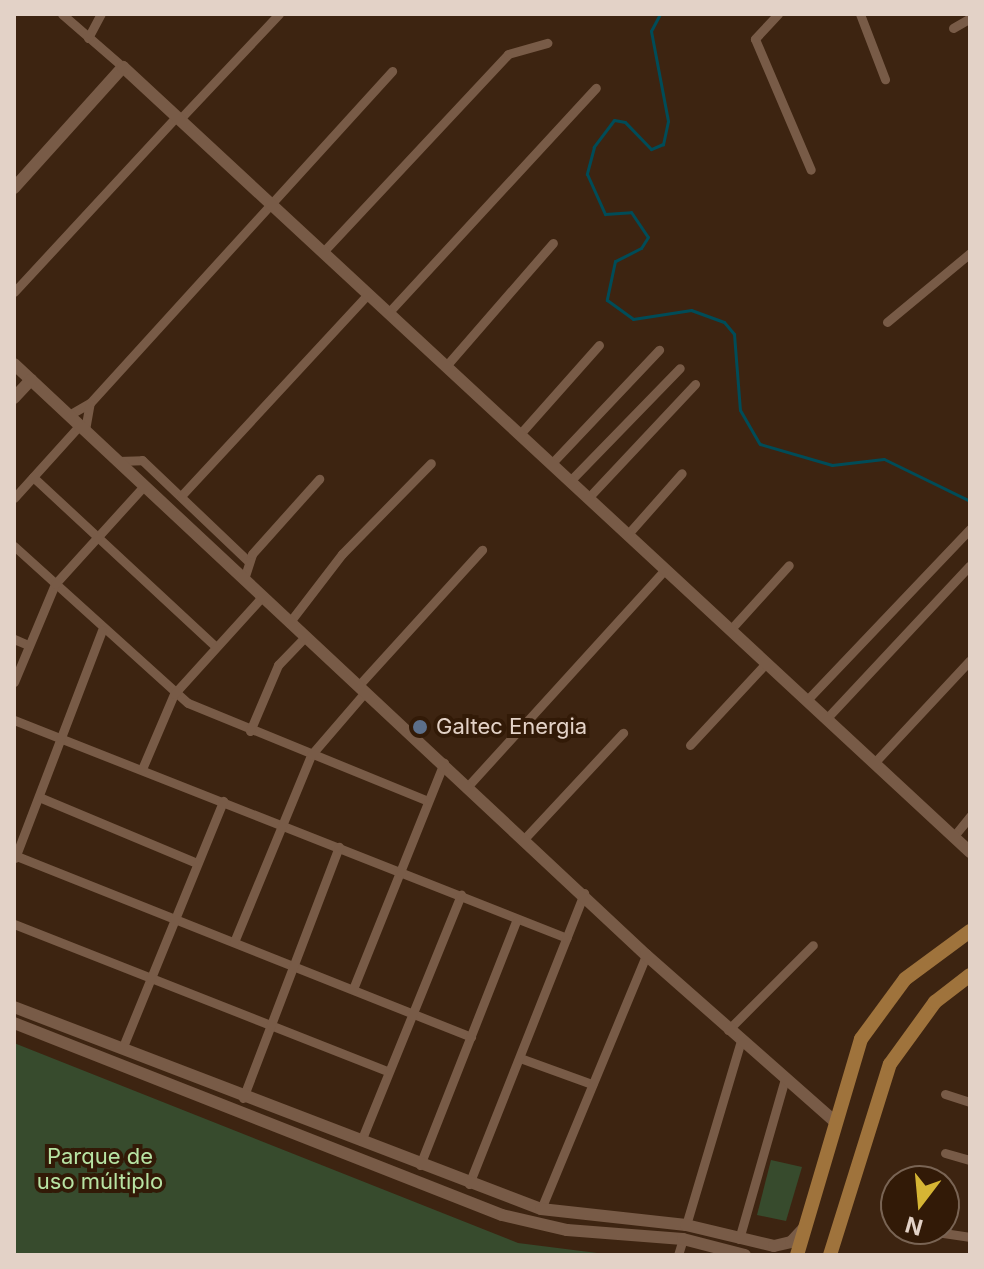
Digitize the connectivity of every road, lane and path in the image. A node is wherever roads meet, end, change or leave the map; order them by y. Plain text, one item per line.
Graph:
1 (62, 14) edge
2 (101, 14) edge
3 (279, 14) edge
4 (778, 14) edge
5 (860, 14) edge
6 (970, 18) edge
7 (953, 28) dead end
8 (88, 38) junction
9 (547, 43) dead end
10 (123, 67) junction
11 (392, 71) dead end
12 (885, 79) dead end
13 (596, 88) dead end
14 (178, 118) junction
15 (811, 170) dead end
16 (14, 188) edge
17 (271, 204) junction
18 (553, 243) dead end
19 (323, 252) junction
20 (970, 253) edge
21 (14, 292) edge
22 (368, 294) junction
23 (389, 312) junction
24 (887, 322) dead end
25 (599, 345) dead end
26 (659, 350) dead end
27 (14, 364) edge
28 (446, 366) junction
29 (680, 368) dead end
30 (31, 380) junction
31 (695, 384) dead end
32 (14, 398) edge
33 (90, 403) junction
34 (69, 415) junction
35 (83, 428) junction
36 (520, 434) junction
37 (118, 461) junction
38 (431, 463) dead end
39 (552, 463) junction
40 (682, 473) dead end
41 (33, 477) junction
42 (319, 479) dead end
43 (571, 480) junction
44 (144, 486) junction
45 (181, 496) junction
46 (589, 497) junction
47 (14, 498) edge
48 (970, 529) edge
49 (628, 534) junction
50 (97, 536) junction
51 (14, 546) edge
52 (482, 550) dead end
53 (248, 561) junction
54 (789, 565) dead end
55 (970, 565) edge
56 (661, 574) dead end
57 (244, 579) junction
58 (55, 584) junction
59 (262, 597) junction
60 (289, 623) junction
61 (731, 629) junction
62 (102, 630) junction
63 (305, 637) junction
64 (14, 639) edge
65 (28, 645) junction
66 (215, 646) junction
67 (970, 660) edge
68 (767, 662) junction
69 (14, 682) edge
70 (362, 688) junction
71 (174, 694) junction
72 (807, 700) junction
73 (827, 718) junction
74 (14, 720) edge
75 (250, 731) junction
76 (623, 733) dead end
77 (61, 738) junction
78 (690, 745) dead end
79 (311, 755) junction
80 (875, 762) junction
81 (444, 763) junction
82 (142, 769) junction
83 (468, 786) junction
84 (39, 797) junction
85 (223, 801) junction
86 (428, 801) junction
87 (970, 816) edge
88 (281, 825) junction
89 (954, 836) junction
90 (525, 838) junction
91 (339, 847) junction
92 (970, 852) edge
93 (15, 857) edge
94 (197, 863) junction
95 (400, 871) junction
96 (584, 893) junction
97 (461, 895) junction
98 (173, 919) junction
99 (517, 919) junction
100 (14, 924) edge
101 (970, 931) edge
102 (567, 938) junction
103 (234, 942) junction
104 (813, 945) dead end
105 (646, 955) junction
106 (294, 966) junction
107 (970, 975) edge
108 (152, 978) junction
109 (353, 989) junction
110 (14, 1007) edge
111 (411, 1013) junction
112 (37, 1017) junction
113 (270, 1023) junction
114 (26, 1028) edge
115 (728, 1030) junction
116 (471, 1037) junction
117 (741, 1041) junction
118 (122, 1049) junction
119 (520, 1058) junction
120 (388, 1071) junction
121 (785, 1079) junction
122 (592, 1084) junction
123 (945, 1094) dead end
124 (243, 1098) junction
125 (970, 1102) edge
126 (817, 1103) junction
127 (838, 1104) junction
128 (833, 1120) junction
129 (361, 1141) junction
130 (945, 1153) dead end
131 (970, 1160) edge
132 (420, 1165) junction
133 (469, 1184) junction
134 (541, 1209) junction
135 (605, 1217) junction
136 (619, 1218) junction
137 (686, 1225) junction
138 (803, 1229) junction
139 (604, 1233) junction
140 (618, 1234) junction
141 (683, 1239) junction
142 (739, 1239) junction
143 (739, 1254) edge
144 (678, 1255) edge
145 (797, 1255) edge
146 (830, 1255) edge

1 - 8 street
2 - 8 street
3 - 14 street
4 - 15 street
5 - 12 street
6 - 7 street
8 - 10 street
9 - 19 street
10 - 14 street
10 - 16 street
11 - 17 street
13 - 23 street
14 - 17 street
14 - 21 street
17 - 19 street
17 - 33 street
18 - 28 street
19 - 22 street
20 - 24 street
22 - 23 street
22 - 45 street
23 - 28 street
25 - 36 street
26 - 39 street
27 - 30 street
28 - 36 street
29 - 43 street
30 - 32 street
30 - 34 street
31 - 46 street
33 - 34 street
33 - 35 street
34 - 35 street
35 - 37 street
35 - 41 street
36 - 39 street
37 - 44 street
37 - 45 street
38 - 60 street
39 - 43 street
40 - 49 street
41 - 47 street
41 - 50 street
42 - 53 street
43 - 46 street
44 - 50 street
44 - 57 street
45 - 53 street
46 - 49 street
48 - 72 street
49 - 61 street
50 - 58 street
50 - 66 street
51 - 58 street
52 - 70 street
53 - 57 street
54 - 61 street
55 - 73 street
56 - 83 street
57 - 59 street
58 - 62 street
58 - 65 street
59 - 60 street
59 - 66 street
60 - 63 street
61 - 68 street
62 - 71 street
62 - 77 street
63 - 70 street
63 - 75 street
64 - 65 street
65 - 69 street
66 - 71 street
67 - 80 street
68 - 72 street
68 - 78 street
70 - 79 street
70 - 81 street
71 - 75 street
71 - 82 street
72 - 73 street
73 - 80 street
74 - 77 street
75 - 79 street
76 - 90 street
77 - 82 street
77 - 84 street
79 - 86 street
79 - 88 street
80 - 89 street
81 - 83 street
81 - 86 street
82 - 85 street
83 - 90 street
84 - 93 street
84 - 94 street
85 - 88 street
85 - 94 street
86 - 95 street
87 - 89 street
88 - 91 street
88 - 103 street
89 - 92 street
90 - 96 street
91 - 95 street
91 - 106 street
93 - 98 street
94 - 98 street
95 - 97 street
95 - 109 street
96 - 102 street
96 - 105 street
97 - 99 street
97 - 111 street
98 - 103 street
98 - 108 street
99 - 102 street
99 - 116 street
100 - 108 street
101 - 127 main road
102 - 119 street
103 - 106 street
104 - 115 street
105 - 115 street
105 - 122 street
106 - 109 street
106 - 113 street
107 - 146 main road
108 - 113 street
108 - 118 street
109 - 111 street
110 - 112 street
111 - 116 street
111 - 120 street
112 - 114 street
112 - 118 street
113 - 120 street
113 - 124 street
114 - 139 street
115 - 117 street
116 - 132 street
117 - 121 street
117 - 137 street
118 - 124 street
119 - 122 street
119 - 133 street
120 - 129 street
121 - 126 street
121 - 142 street
122 - 134 street
123 - 125 street
124 - 129 street
126 - 127 street
126 - 128 street
127 - 128 main road
128 - 138 main road
129 - 132 street
130 - 131 street
132 - 133 street
133 - 134 street
134 - 135 street
135 - 136 street
135 - 139 street
136 - 137 street
136 - 140 street
137 - 142 street
138 - 142 street
138 - 145 main road
139 - 140 street
140 - 141 street
141 - 143 street
141 - 144 street

